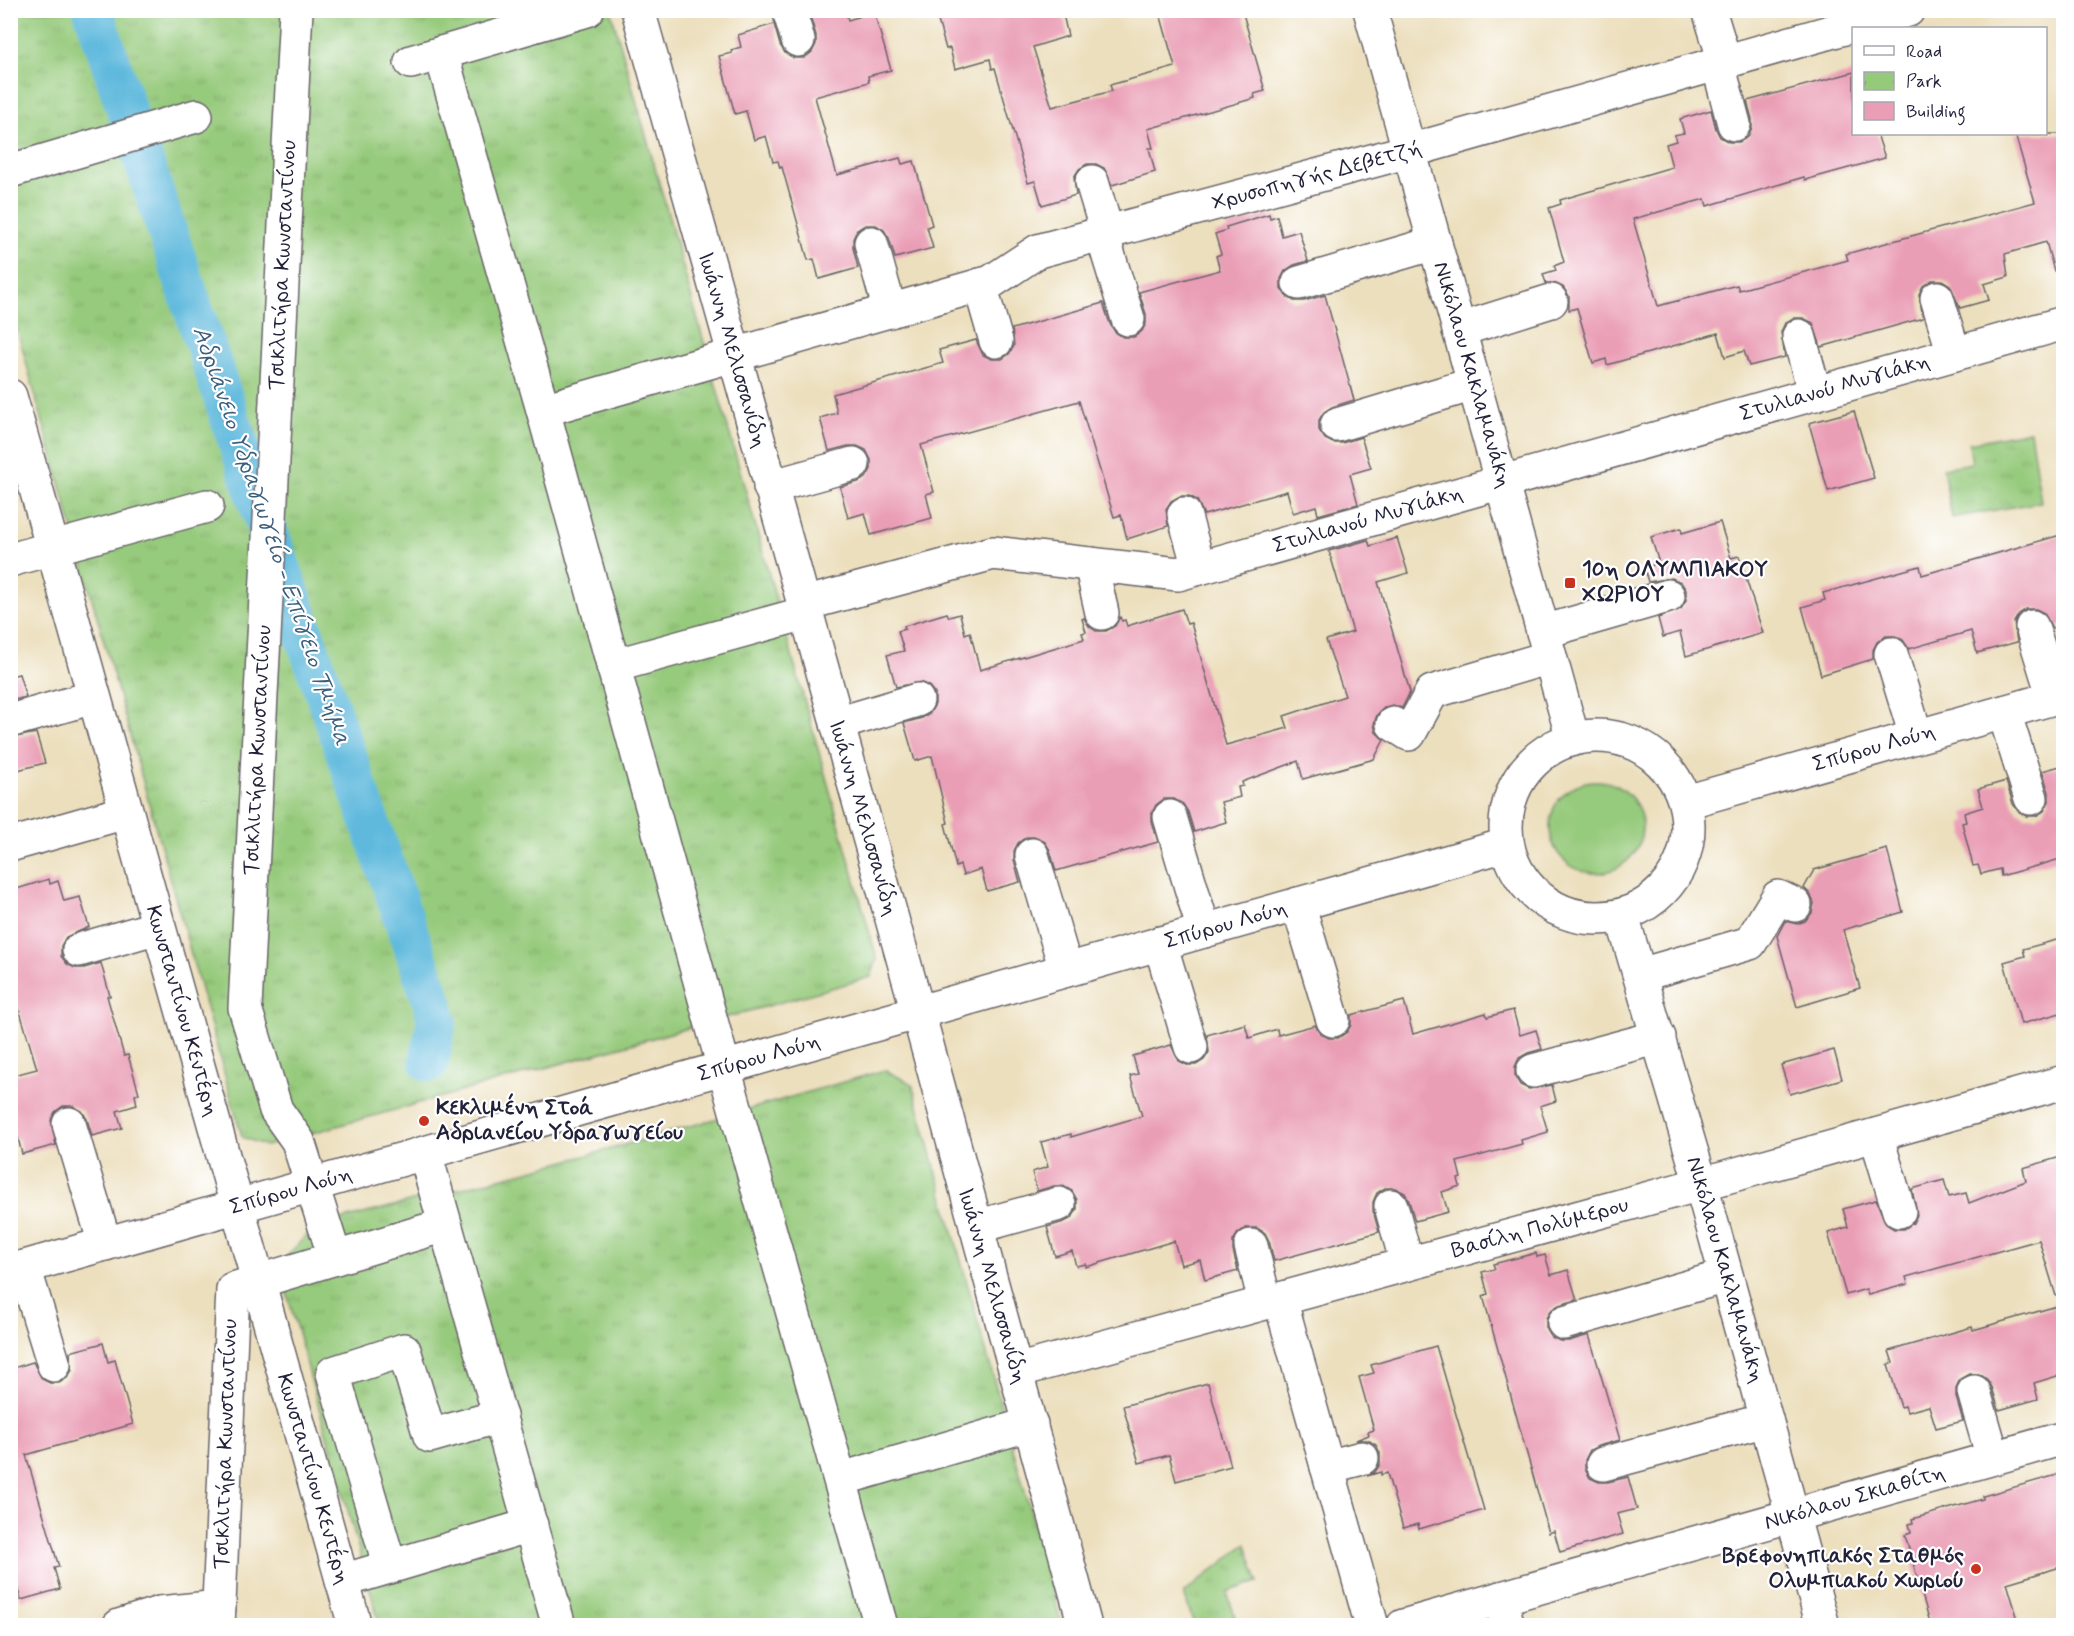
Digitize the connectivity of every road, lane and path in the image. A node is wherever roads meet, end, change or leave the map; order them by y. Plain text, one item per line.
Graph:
1 (296, 10) edge
2 (587, 10) edge
3 (638, 10) edge
4 (1370, 10) edge
5 (1709, 10) edge
6 (1908, 10) edge
7 (1862, 21) edge
8 (1721, 63) junction
9 (196, 116) dead end
10 (1734, 124) dead end
11 (1409, 151) junction
12 (10, 171) edge
13 (1092, 182) dead end
14 (1105, 233) junction
15 (871, 243) dead end
16 (1435, 243) junction
17 (1299, 283) dead end
18 (980, 285) junction
19 (1937, 298) dead end
20 (1551, 301) dead end
21 (890, 311) junction
22 (1128, 319) dead end
23 (2064, 323) edge
24 (1459, 330) junction
25 (1799, 336) dead end
26 (996, 341) dead end
27 (1954, 354) junction
28 (734, 355) junction
29 (1474, 384) junction
30 (1815, 394) junction
31 (10, 396) edge
32 (543, 410) junction
33 (1337, 425) dead end
34 (853, 464) dead end
35 (1502, 482) junction
36 (770, 487) junction
37 (207, 506) dead end
38 (1184, 514) dead end
39 (53, 548) junction
40 (10, 560) edge
41 (1091, 564) junction
42 (1199, 568) junction
43 (1668, 596) dead end
44 (805, 609) junction
45 (1102, 613) dead end
46 (2032, 627) dead end
47 (1546, 644) junction
48 (1891, 654) dead end
49 (612, 666) junction
50 (94, 697) junction
51 (2059, 697) edge
52 (918, 700) dead end
53 (2004, 712) junction
54 (13, 720) dead end
55 (837, 724) junction
56 (1393, 724) dead end
57 (1916, 736) junction
58 (1573, 739) junction
59 (2031, 798) dead end
60 (1686, 802) junction
61 (126, 812) junction
62 (1170, 817) dead end
63 (1506, 844) junction
64 (10, 845) edge
65 (1032, 855) dead end
66 (1298, 904) junction
67 (1795, 904) dead end
68 (1622, 916) junction
69 (158, 927) junction
70 (1204, 931) junction
71 (1160, 943) junction
72 (79, 950) dead end
73 (1066, 970) junction
74 (1640, 975) junction
75 (918, 1012) junction
76 (1333, 1020) dead end
77 (1659, 1037) junction
78 (1191, 1047) dead end
79 (724, 1068) junction
80 (1533, 1071) dead end
81 (2064, 1083) edge
82 (69, 1124) dead end
83 (1876, 1135) junction
84 (425, 1153) junction
85 (1701, 1184) junction
86 (311, 1186) junction
87 (1059, 1204) dead end
88 (1391, 1206) dead end
89 (236, 1207) junction
90 (1899, 1211) dead end
91 (445, 1224) junction
92 (976, 1227) junction
93 (105, 1244) junction
94 (1251, 1246) dead end
95 (335, 1258) junction
96 (1407, 1264) junction
97 (17, 1269) edge
98 (1726, 1276) junction
99 (258, 1280) junction
100 (1273, 1300) junction
101 (1564, 1323) dead end
102 (54, 1365) dead end
103 (1016, 1371) junction
104 (1974, 1392) dead end
105 (500, 1416) junction
106 (1766, 1420) junction
107 (1031, 1424) junction
108 (2064, 1438) edge
109 (1362, 1458) dead end
110 (1993, 1458) junction
111 (1603, 1464) dead end
112 (1328, 1467) junction
113 (841, 1479) junction
114 (1793, 1516) junction
115 (531, 1525) junction
116 (390, 1567) junction
117 (342, 1581) junction
118 (1504, 1612) edge
119 (218, 1616) edge
120 (118, 1626) edge
121 (355, 1626) edge
122 (559, 1626) edge
123 (881, 1626) edge
124 (1085, 1626) edge
125 (1372, 1626) edge
126 (1403, 1626) edge
127 (1823, 1626) edge

1 - 86 street, Τσικλιτήρα Κωνσταντίνου
2 - 32 street
3 - 28 street, Ιωάννη Μελισσανίδη
4 - 11 street, Νικόλαου Κακλαμανάκη
5 - 8 street
6 - 7 street, Χρυσοπηγής Δεβετζή
7 - 8 street, Χρυσοπηγής Δεβετζή
8 - 10 street
8 - 11 street, Χρυσοπηγής Δεβετζή
9 - 12 street
11 - 14 street, Χρυσοπηγής Δεβετζή
11 - 16 street, Νικόλαου Κακλαμανάκη
13 - 14 street
14 - 18 street, Χρυσοπηγής Δεβετζή
14 - 22 street
15 - 21 street
16 - 17 street
16 - 24 street, Νικόλαου Κακλαμανάκη
18 - 21 street, Χρυσοπηγής Δεβετζή
18 - 26 street
19 - 27 street
20 - 24 street
21 - 28 street, Χρυσοπηγής Δεβετζή
23 - 27 street, Στυλιανού Μυγιάκη
24 - 29 street, Νικόλαου Κακλαμανάκη
25 - 30 street
27 - 30 street, Στυλιανού Μυγιάκη
28 - 32 street, Χρυσοπηγής Δεβετζή
28 - 36 street, Ιωάννη Μελισσανίδη
29 - 33 street
29 - 35 street, Νικόλαου Κακλαμανάκη
30 - 35 street, Στυλιανού Μυγιάκη
31 - 39 street, Κωνσταντίνου Κεντέρη
32 - 49 street
34 - 36 street
35 - 42 street, Στυλιανού Μυγιάκη
35 - 47 street, Νικόλαου Κακλαμανάκη
36 - 44 street, Ιωάννη Μελισσανίδη
37 - 39 street
38 - 42 street
39 - 40 street
39 - 50 street, Κωνσταντίνου Κεντέρη
41 - 42 street, Στυλιανού Μυγιάκη
41 - 44 street, Στυλιανού Μυγιάκη
41 - 45 street
43 - 47 street
44 - 49 street, Στυλιανού Μυγιάκη
44 - 55 street, Ιωάννη Μελισσανίδη
46 - 51 street
47 - 56 street
47 - 58 street, Νικόλαου Κακλαμανάκη
48 - 57 street
49 - 79 street
50 - 54 street
50 - 61 street, Κωνσταντίνου Κεντέρη
51 - 53 street, Σπύρου Λούη
52 - 55 street
53 - 57 street, Σπύρου Λούη
53 - 59 street
55 - 75 street, Ιωάννη Μελισσανίδη
57 - 60 street, Σπύρου Λούη
58 - 60 street
58 - 63 street
60 - 68 street
61 - 64 street
61 - 69 street, Κωνσταντίνου Κεντέρη
62 - 70 street
63 - 66 street, Σπύρου Λούη
63 - 68 street
65 - 73 street
66 - 70 street, Σπύρου Λούη
66 - 76 street
67 - 74 street
68 - 74 street, Νικόλαου Κακλαμανάκη
69 - 72 street
69 - 89 street, Κωνσταντίνου Κεντέρη
70 - 71 street, Σπύρου Λούη
71 - 73 street, Σπύρου Λούη
71 - 78 street
73 - 75 street, Σπύρου Λούη
74 - 77 street, Νικόλαου Κακλαμανάκη
75 - 79 street, Σπύρου Λούη
75 - 92 street, Ιωάννη Μελισσανίδη
77 - 80 street
77 - 85 street, Νικόλαου Κακλαμανάκη
79 - 84 street, Σπύρου Λούη
79 - 113 street
81 - 83 street, Βασίλη Πολύμερου
82 - 93 street
83 - 85 street, Βασίλη Πολύμερου
83 - 90 street
84 - 86 street, Σπύρου Λούη
84 - 91 street
85 - 96 street, Βασίλη Πολύμερου
85 - 98 street, Νικόλαου Κακλαμανάκη
86 - 89 street, Σπύρου Λούη
86 - 95 street, Τσικλιτήρα Κωνσταντίνου
87 - 92 street
88 - 96 street
89 - 93 street, Σπύρου Λούη
89 - 99 street, Κωνσταντίνου Κεντέρη
91 - 95 street
91 - 105 street
92 - 103 street, Ιωάννη Μελισσανίδη
93 - 97 street, Σπύρου Λούη
94 - 100 street
95 - 99 street
96 - 100 street, Βασίλη Πολύμερου
97 - 102 street
98 - 101 street
98 - 106 street, Νικόλαου Κακλαμανάκη
99 - 117 street, Κωνσταντίνου Κεντέρη
99 - 119 street, Τσικλιτήρα Κωνσταντίνου
100 - 103 street, Βασίλη Πολύμερου
100 - 112 street
103 - 107 street, Ιωάννη Μελισσανίδη
104 - 110 street
105 - 115 street
105 - 116 street
106 - 111 street
106 - 114 street, Νικόλαου Κακλαμανάκη
107 - 113 street
107 - 124 street, Ιωάννη Μελισσανίδη
108 - 110 street, Νικόλαου Σκιαθίτη
109 - 112 street
110 - 114 street, Νικόλαου Σκιαθίτη
112 - 125 street
113 - 123 street
114 - 118 street, Νικόλαου Σκιαθίτη
114 - 127 street, Νικόλαου Κακλαμανάκη
115 - 116 street
115 - 122 street
116 - 117 street
117 - 121 street, Κωνσταντίνου Κεντέρη
118 - 126 street, Νικόλαου Σκιαθίτη
119 - 120 street

